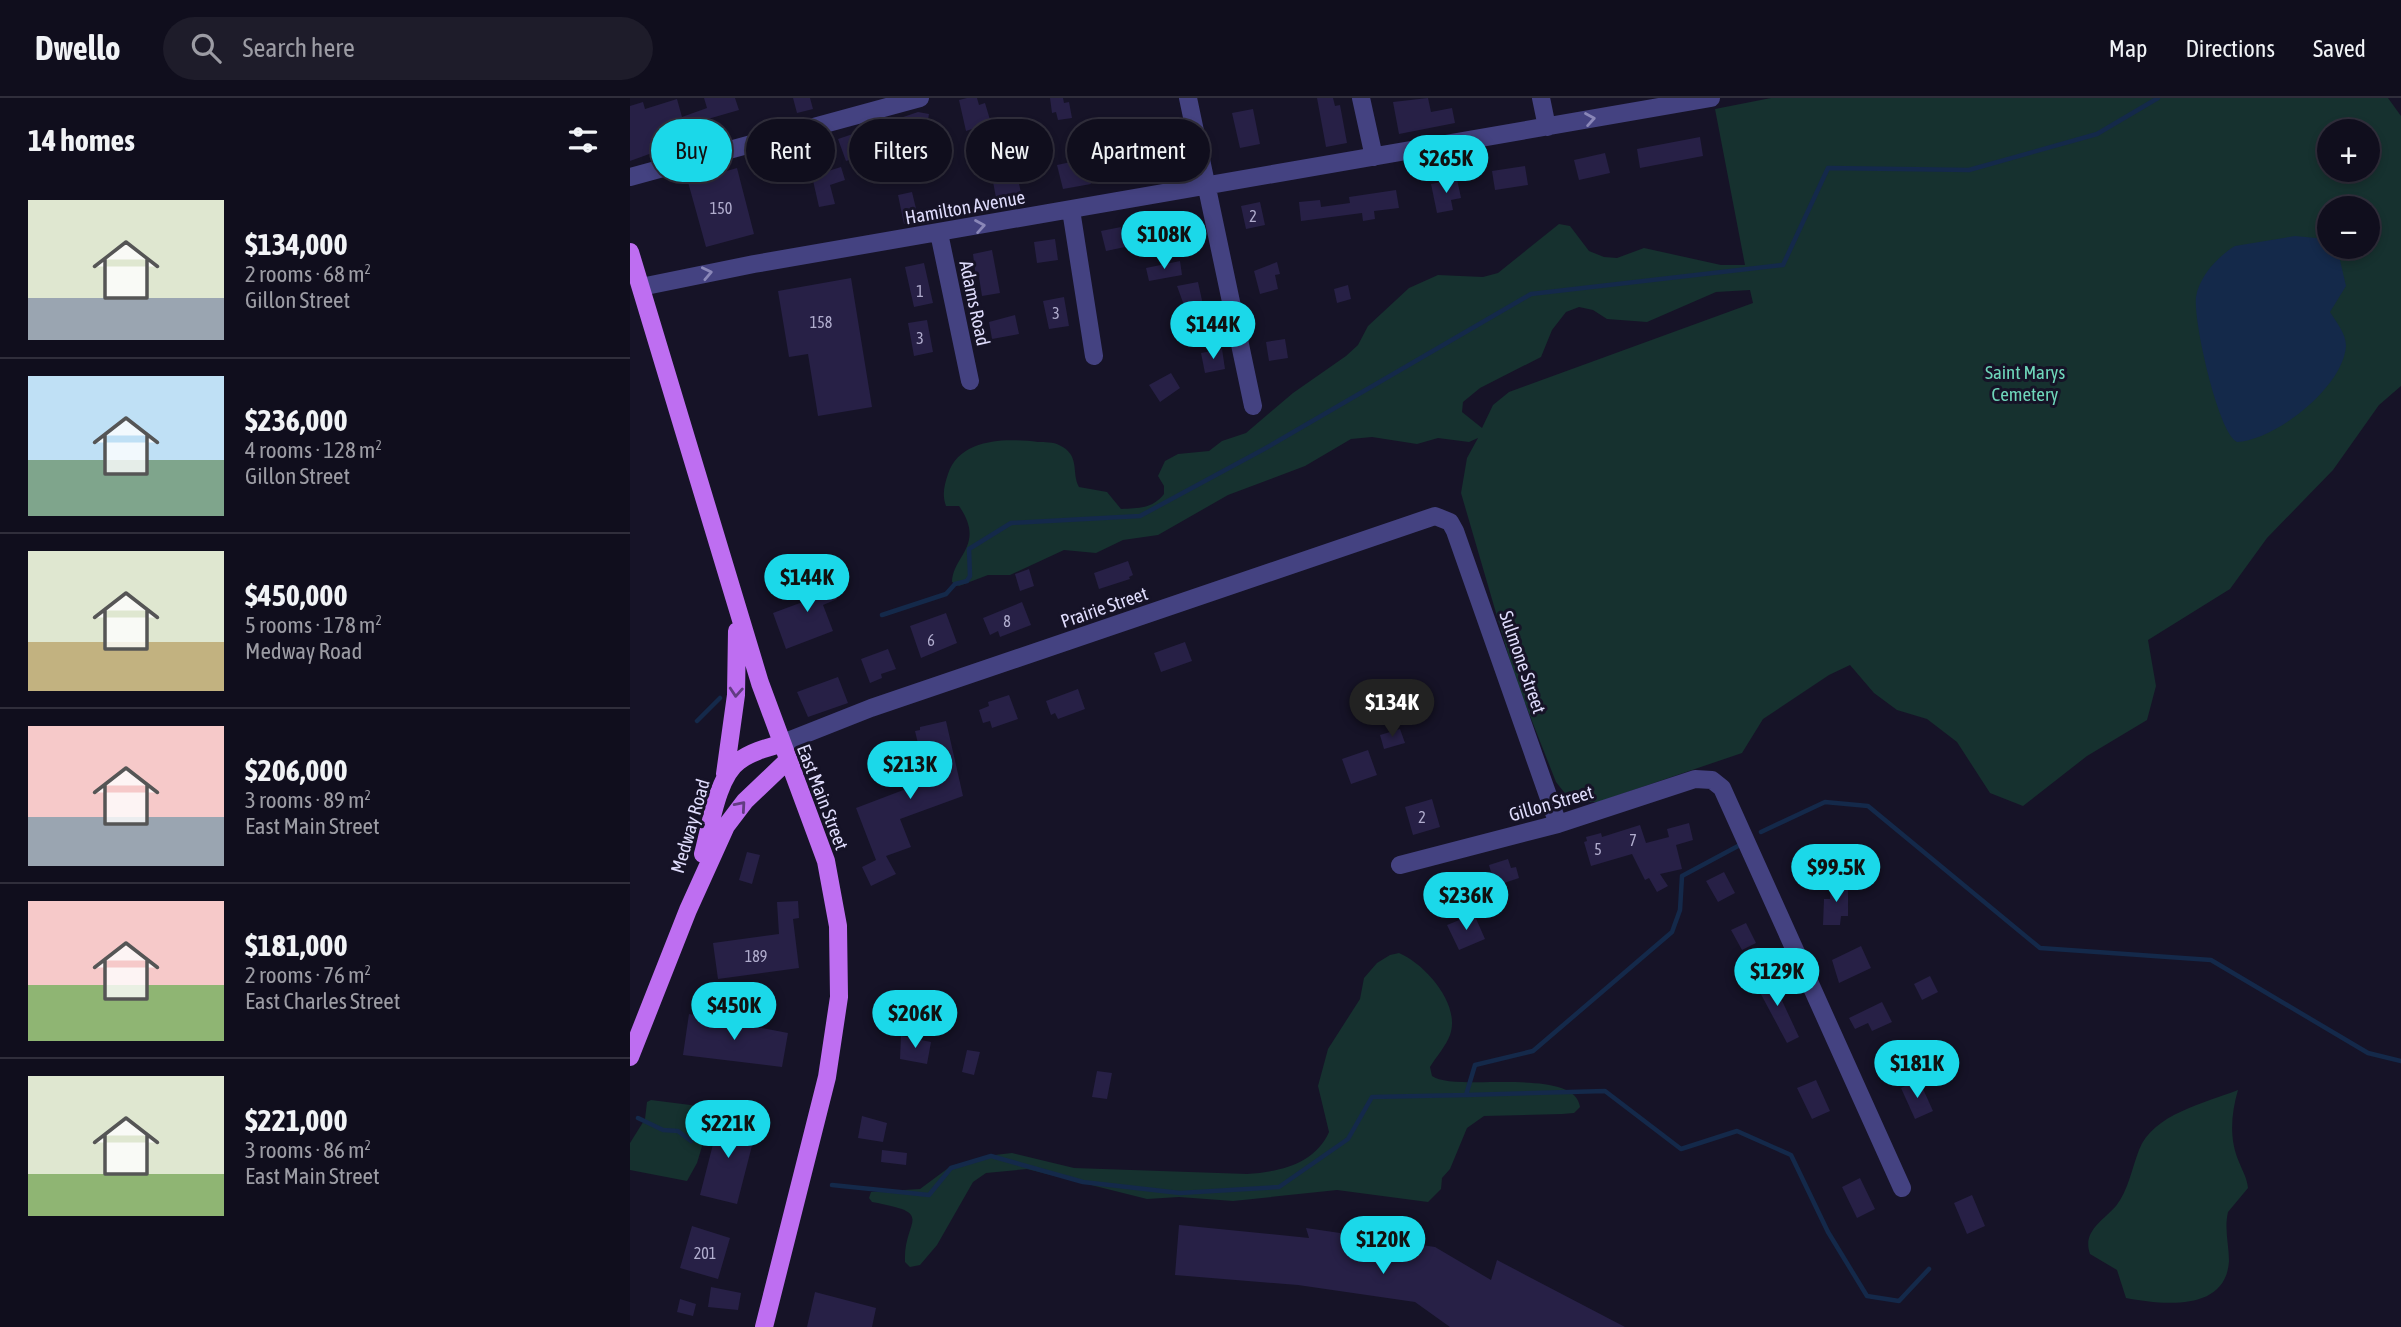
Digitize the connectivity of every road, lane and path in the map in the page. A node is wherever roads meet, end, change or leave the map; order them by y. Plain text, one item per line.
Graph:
1 (920, 98) edge
2 (1188, 98) edge
3 (1362, 98) edge
4 (1541, 98) edge
5 (1711, 98) edge
6 (1547, 127) junction
7 (1374, 156) junction
8 (630, 177) edge
9 (1207, 186) junction
10 (1071, 210) junction
11 (939, 233) junction
12 (630, 253) edge
13 (640, 287) junction
14 (1094, 356) dead end
15 (970, 381) dead end
16 (1253, 406) dead end
17 (1443, 517) joint
18 (734, 600) junction
19 (783, 752) junction
20 (720, 793) junction
21 (1558, 824) junction
22 (1400, 865) dead end
23 (688, 909) junction
24 (630, 1058) edge
25 (1902, 1188) dead end
26 (764, 1327) edge

1 - 8 street
2 - 9 street
3 - 7 street
4 - 6 street
6 -> 5 street, Hamilton Avenue
6 - 7 street, Hamilton Avenue
7 - 9 street, Hamilton Avenue
9 - 10 street, Hamilton Avenue
9 - 16 street
11 -> 10 street, Hamilton Avenue
10 - 14 street
13 -> 11 street, Hamilton Avenue
11 - 15 street, Adams Road
12 - 13 main road, East Main Street
13 - 18 main road, East Main Street
17 - 19 street, Prairie Street
17 - 21 street, Sulmone Street
18 - 19 main road, East Main Street
18 -> 20 main road
19 - 20 main road, Medway Road
23 -> 19 main road, Medway Road
19 - 26 main road, East Main Street
20 - 23 main road, Medway Road
21 - 22 street, Gillon Street
21 - 25 street, Gillon Street
23 - 24 main road, Medway Road

